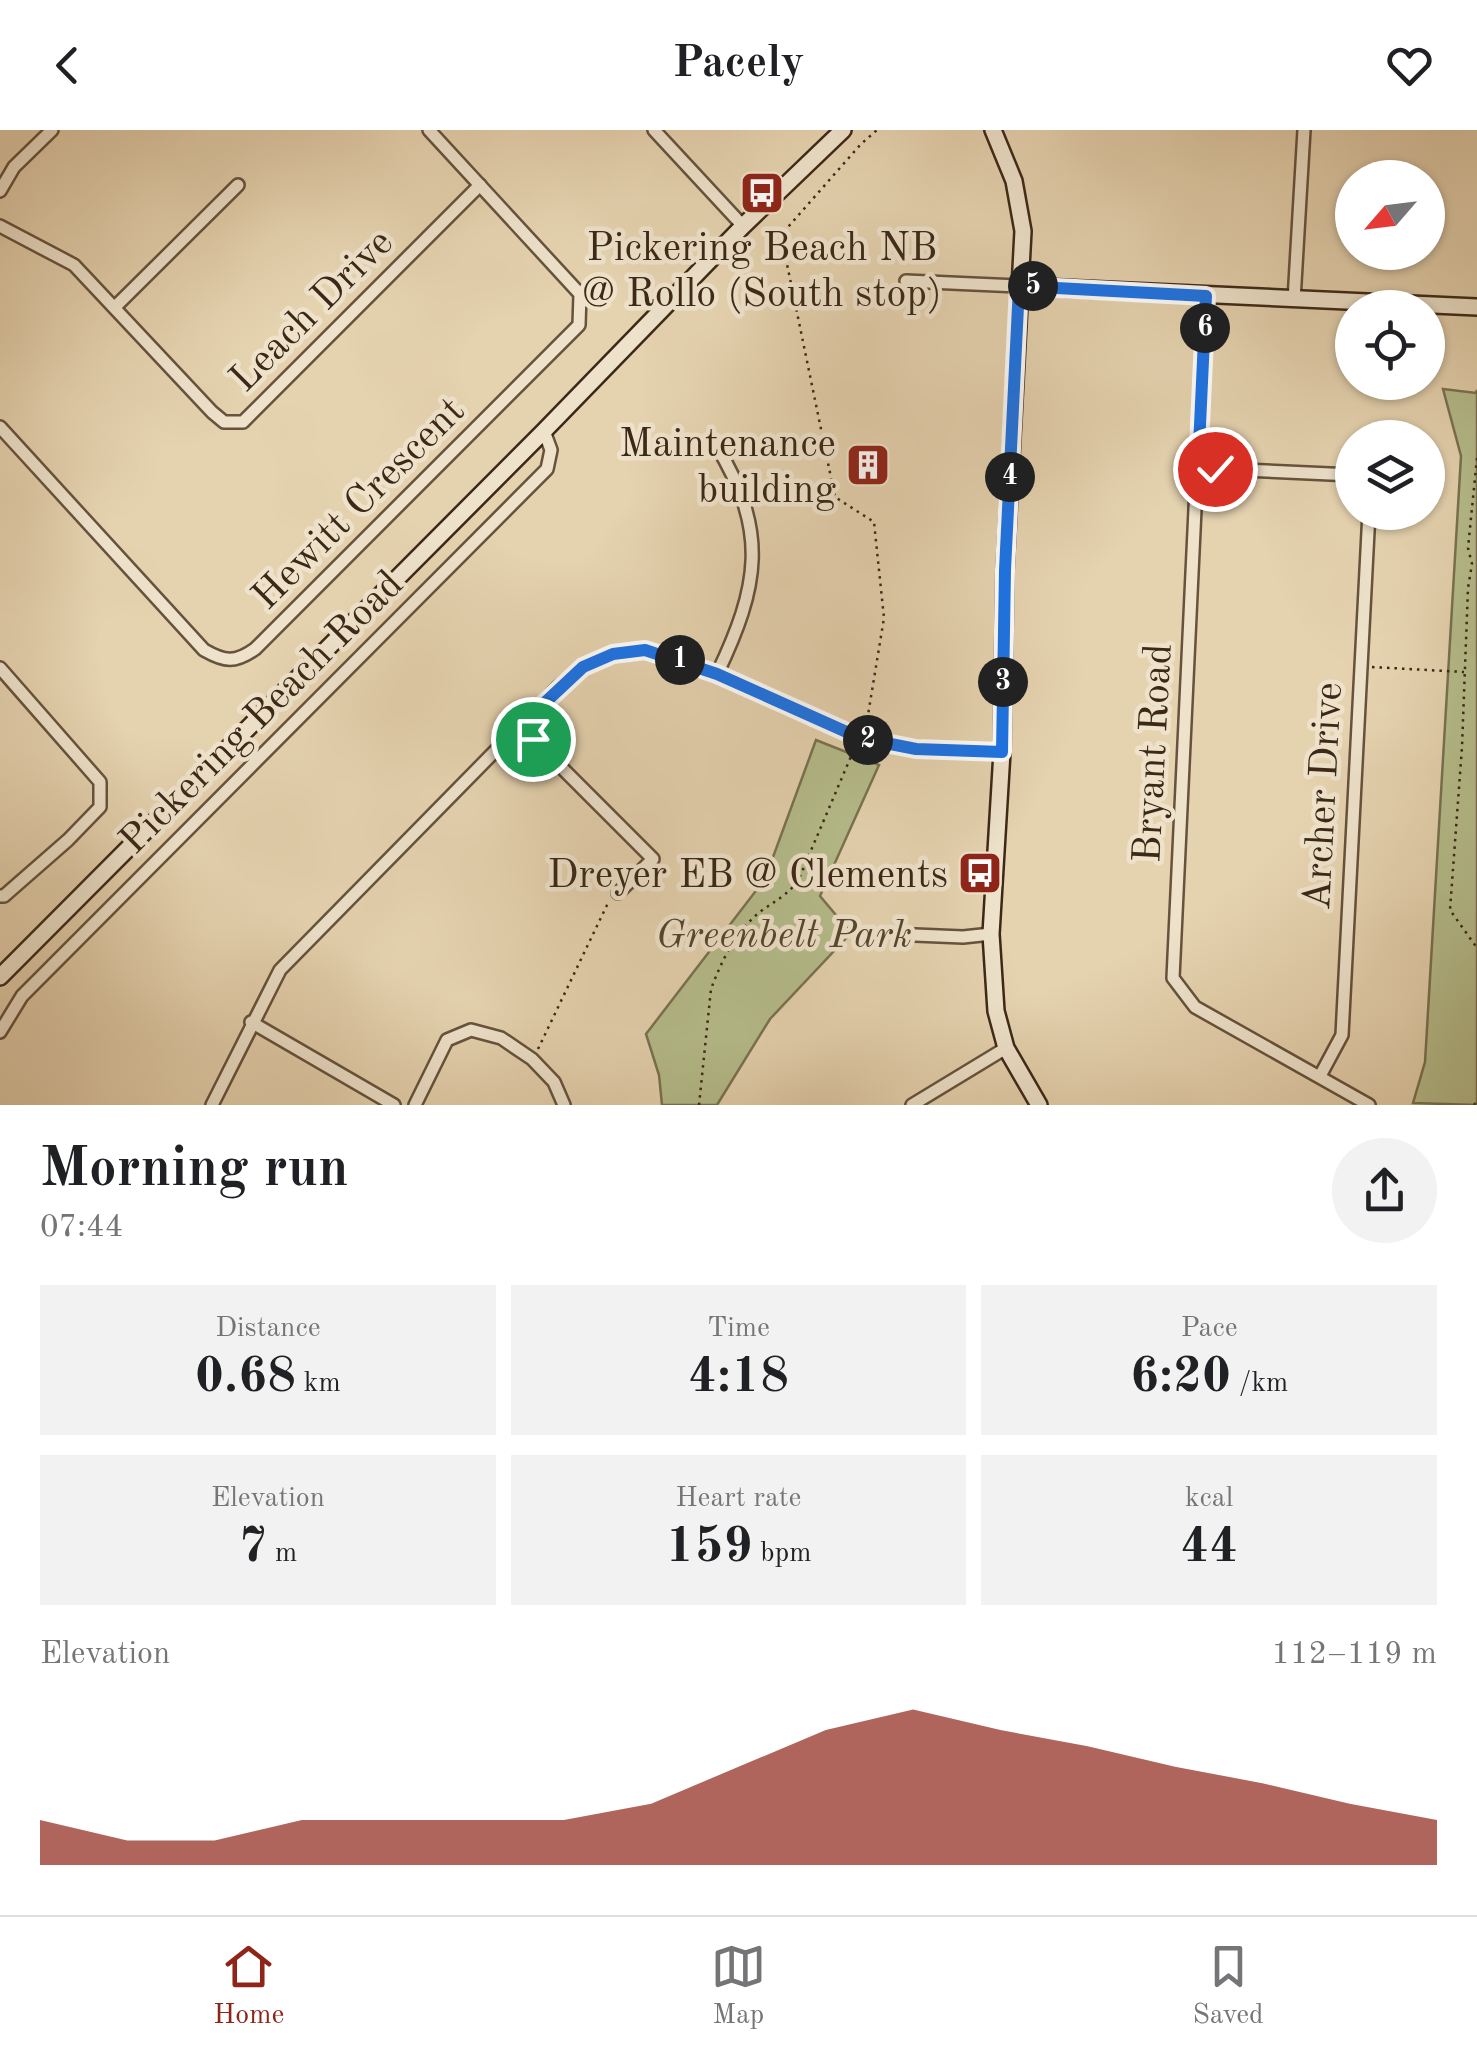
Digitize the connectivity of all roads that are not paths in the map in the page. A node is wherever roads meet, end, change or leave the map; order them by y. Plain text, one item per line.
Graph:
1 (52, 130) edge
2 (430, 130) edge
3 (654, 130) edge
4 (843, 130) edge
5 (992, 130) edge
6 (1300, 131) edge
7 (238, 185) dead end
8 (480, 185) junction
9 (0, 192) edge
10 (0, 226) edge
11 (744, 226) junction
12 (906, 281) dead end
13 (1019, 286) junction
14 (1206, 296) junction
15 (1294, 300) junction
16 (116, 306) junction
17 (1477, 307) edge
18 (0, 427) edge
19 (544, 431) junction
20 (716, 445) dead end
21 (1198, 468) junction
22 (1335, 474) edge
23 (1368, 530) edge
24 (0, 668) edge
25 (717, 674) junction
26 (520, 726) junction
27 (1002, 752) junction
28 (618, 892) road end
29 (0, 896) edge
30 (990, 934) junction
31 (915, 935) dead end
32 (0, 977) edge
33 (252, 1022) junction
34 (0, 1032) edge
35 (1006, 1048) junction
36 (1320, 1076) junction
37 (212, 1105) edge
38 (394, 1105) edge
39 (415, 1105) edge
40 (564, 1105) edge
41 (912, 1105) edge
42 (1039, 1105) edge
43 (1368, 1105) edge

1 - 9 street
2 - 8 street, Hewitt Crescent
3 - 11 street
4 - 11 street, Pickering Beach Road
5 - 13 street
6 - 15 street
7 - 16 street
8 - 16 street, Leach Drive
8 - 18 street, Hewitt Crescent
10 - 16 street, Leach Drive
11 - 19 street, Pickering Beach Road
12 - 13 street
13 - 14 street
13 - 27 street
14 - 15 street
14 - 21 street, Bryant Road
15 - 17 street
19 - 32 street, Pickering Beach Road
19 - 34 street, Pickering Beach Road
20 - 25 street
21 - 22 street
21 - 36 street, Bryant Road
23 - 36 street, Archer Drive
24 - 29 street
25 - 26 street
25 - 27 street
26 - 28 street
26 - 33 street
27 - 30 street
30 - 31 street
30 - 35 street
33 - 37 street
33 - 38 street
35 - 41 street
35 - 42 street
36 - 43 street, Bryant Road
39 - 40 street

